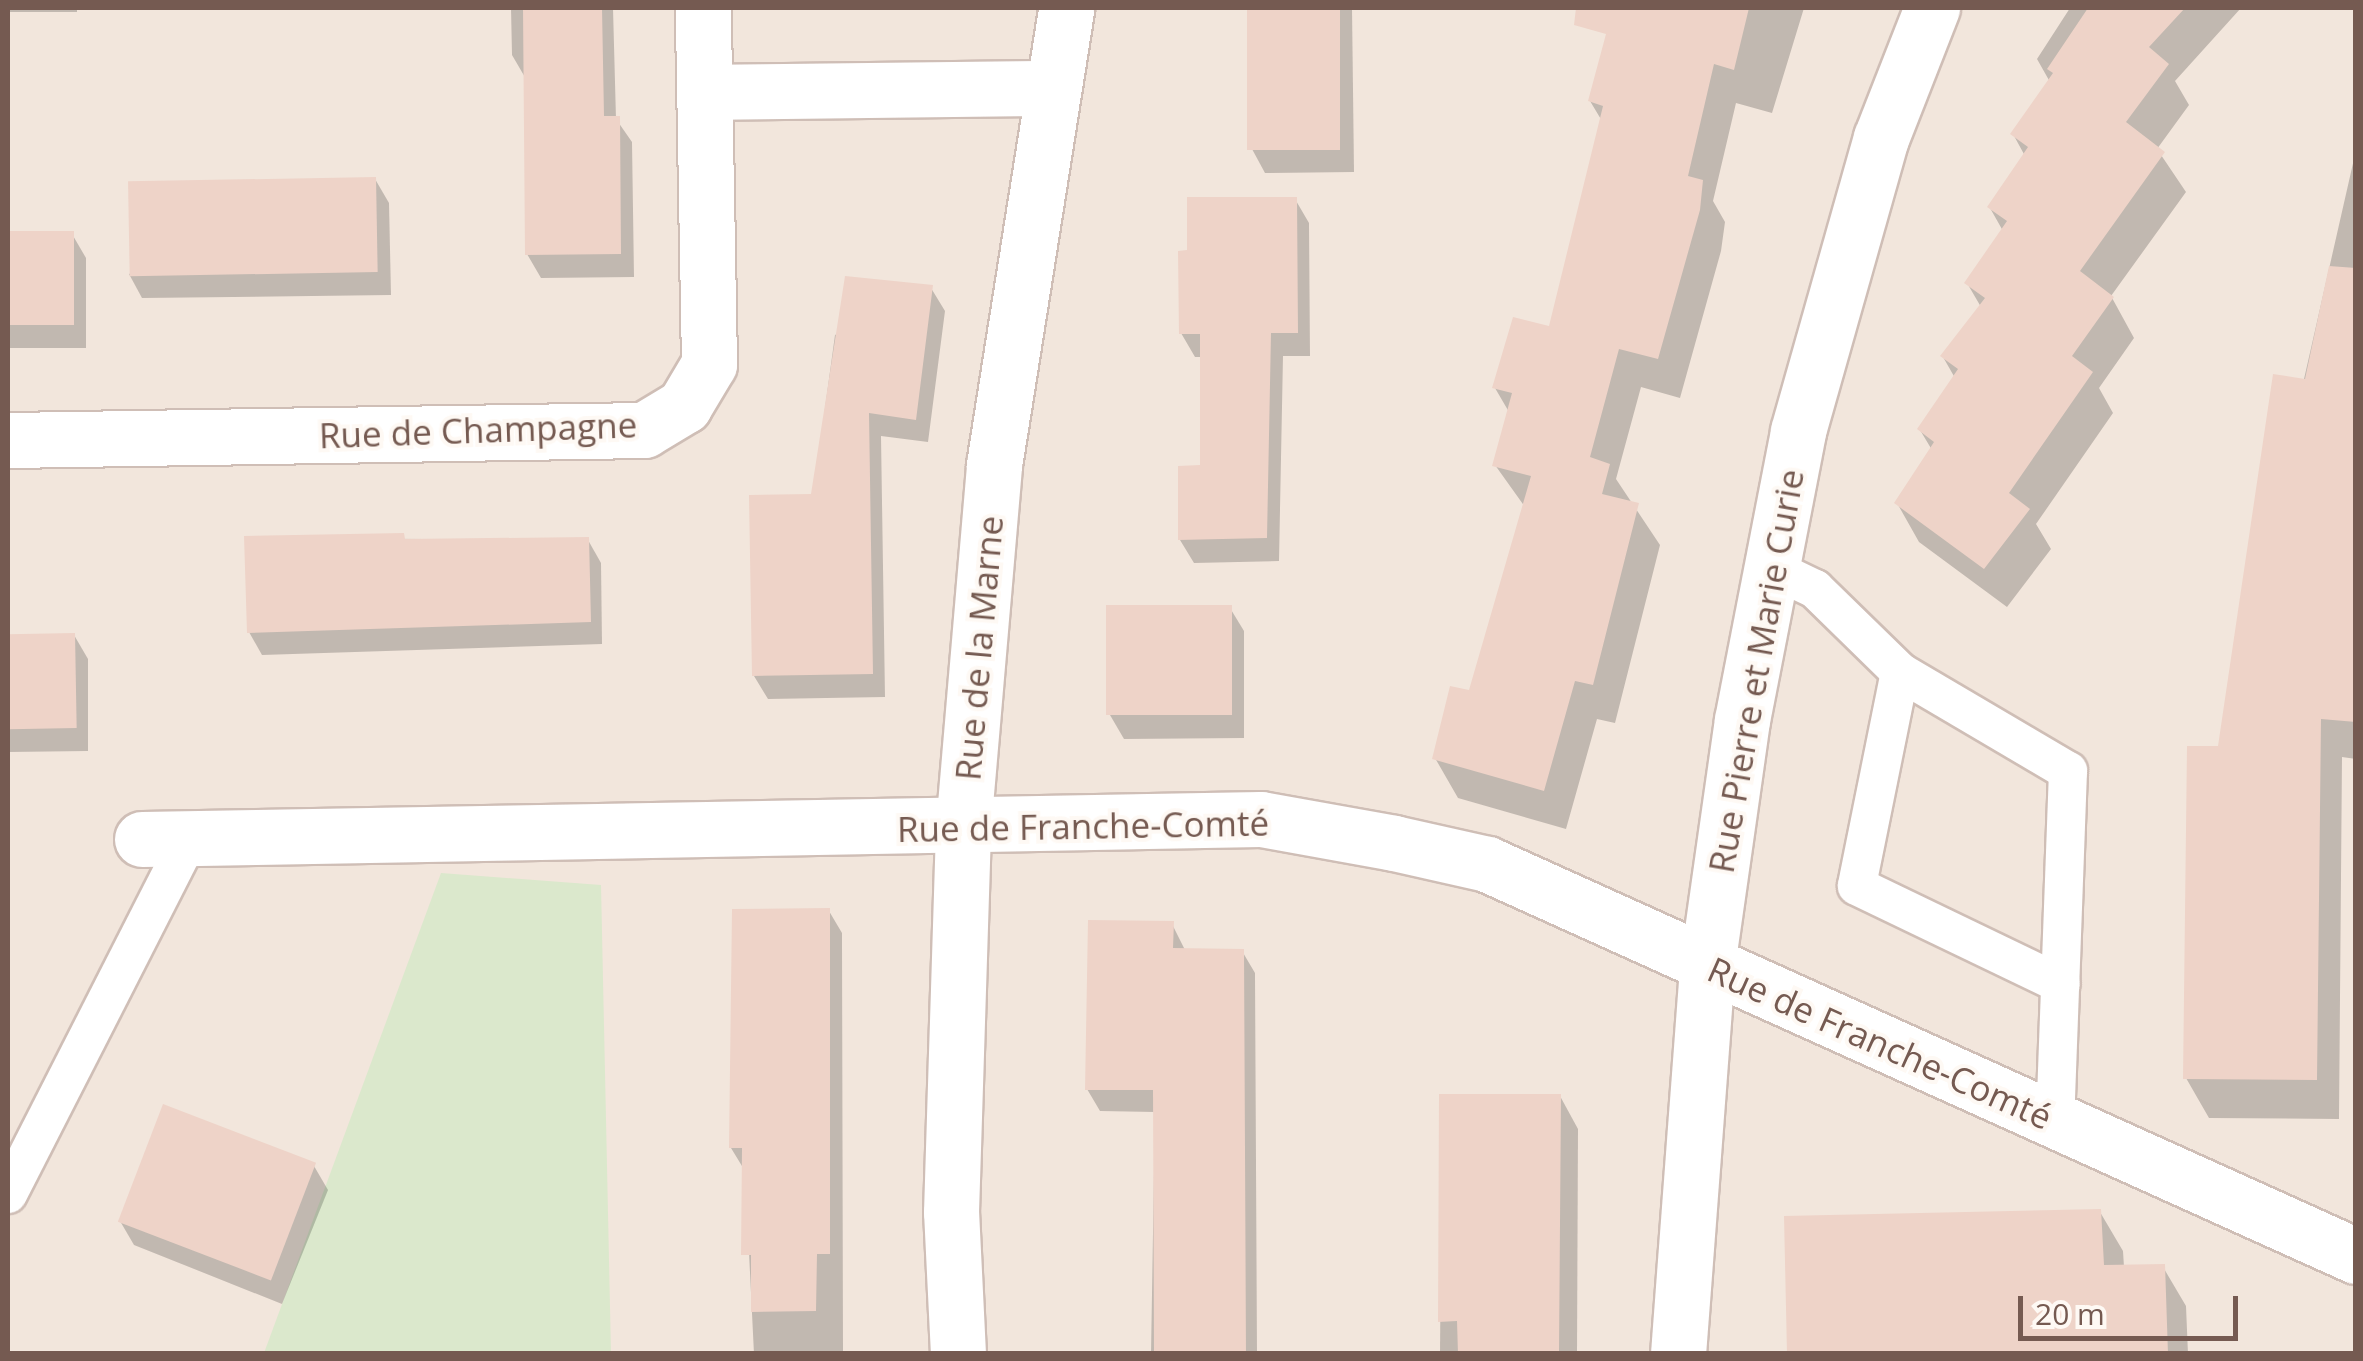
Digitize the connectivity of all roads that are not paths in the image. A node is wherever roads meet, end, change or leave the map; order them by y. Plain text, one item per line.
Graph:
1 (704, 8) edge
2 (1066, 8) edge
3 (1932, 8) edge
4 (1054, 88) junction
5 (705, 92) junction
6 (8, 440) edge
7 (1772, 568) junction
8 (1900, 672) junction
9 (963, 828) junction
10 (166, 839) joint
11 (1707, 966) junction
12 (2061, 984) junction
13 (2056, 1122) junction
14 (8, 1194) edge
15 (2356, 1256) edge
16 (958, 1354) edge
17 (1678, 1354) edge

1 - 5 street, Rue de Champagne
2 - 4 street, Rue de la Marne
3 - 7 street, Rue Pierre et Marie Curie
4 - 5 street
4 - 9 street, Rue de la Marne
5 - 6 street, Rue de Champagne
7 - 8 lane
7 - 11 street, Rue Pierre et Marie Curie
8 - 12 lane
8 - 12 lane
9 - 10 street, Rue de Franche-Comté
9 - 11 street, Rue de Franche-Comté
9 - 16 street, Rue de la Marne
10 - 14 lane
11 - 13 street, Rue de Franche-Comté
11 - 17 street, Rue Pierre et Marie Curie
12 - 13 lane
13 - 15 street, Rue de Franche-Comté

